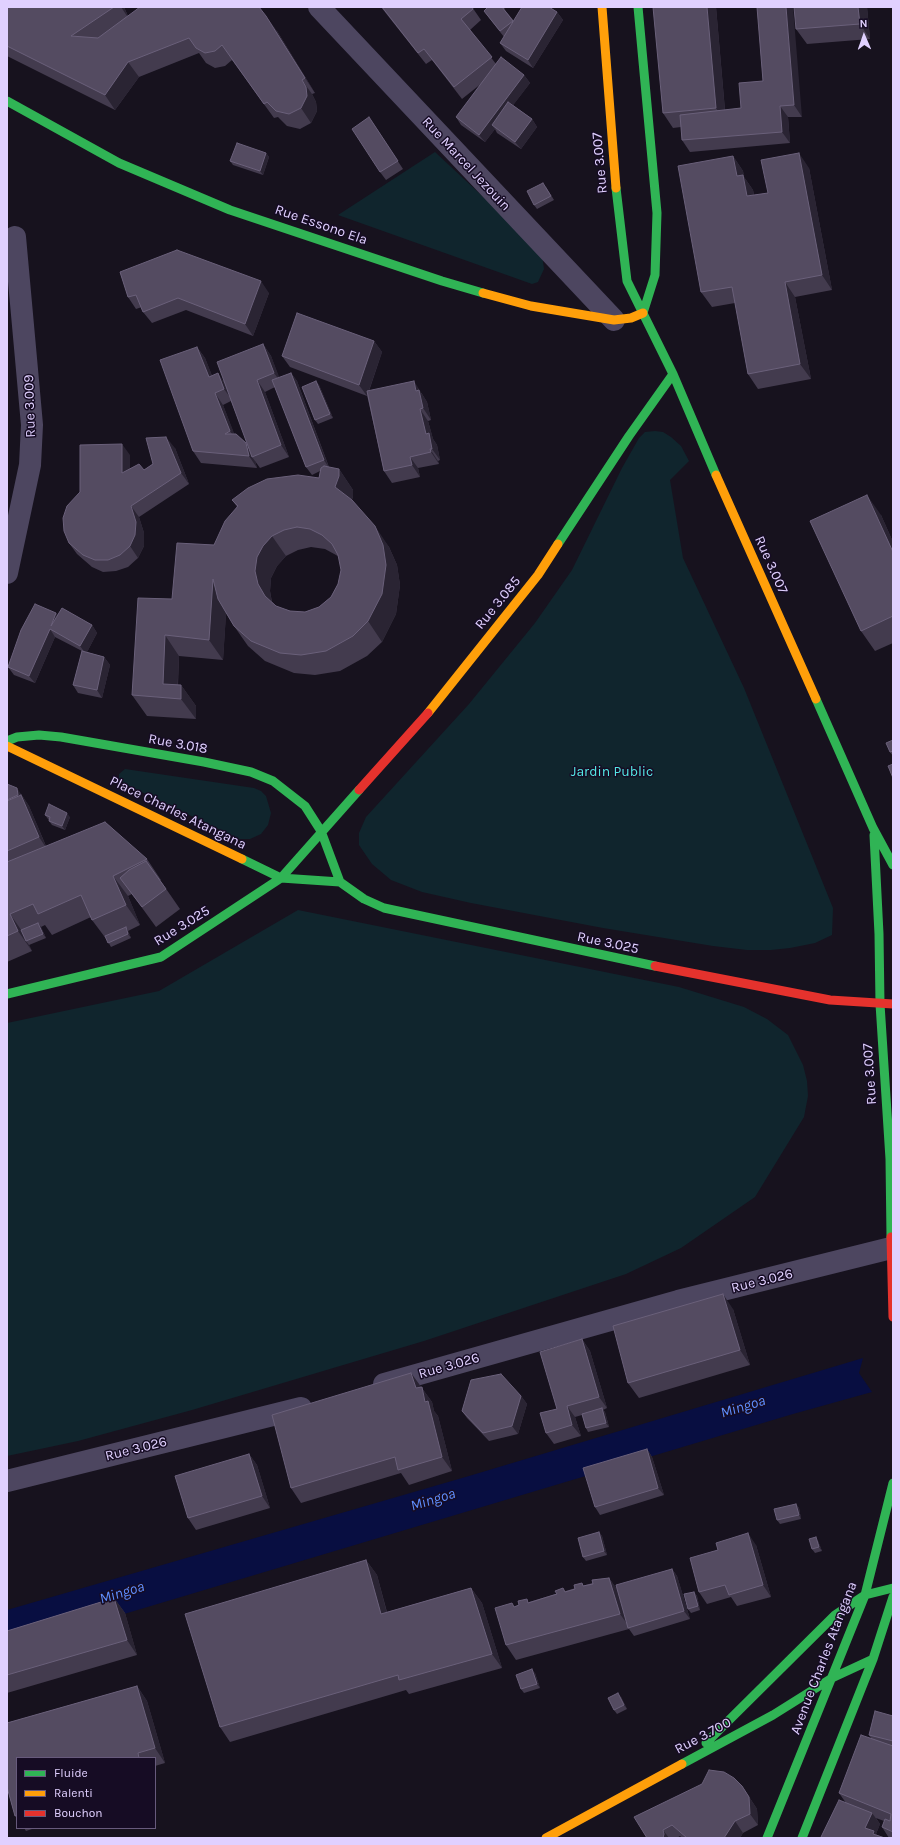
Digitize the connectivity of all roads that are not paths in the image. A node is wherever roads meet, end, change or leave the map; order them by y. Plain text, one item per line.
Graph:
1 (319, 7) edge
2 (602, 7) edge
3 (638, 7) edge
4 (7, 101) edge
5 (15, 237) dead end
6 (643, 313) junction
7 (614, 320) junction
8 (673, 374) junction
9 (7, 573) edge
10 (7, 741) edge
11 (7, 746) edge
12 (873, 828) junction
13 (321, 831) junction
14 (893, 865) edge
15 (281, 878) junction
16 (340, 882) junction
17 (7, 994) edge
18 (880, 1004) junction
19 (893, 1004) edge
20 (891, 1248) junction
21 (893, 1317) edge
22 (368, 1389) edge
23 (323, 1402) edge
24 (7, 1481) edge
25 (893, 1483) edge
26 (893, 1588) edge
27 (865, 1595) junction
28 (893, 1597) edge
29 (873, 1659) junction
30 (832, 1678) junction
31 (690, 1759) junction
32 (546, 1838) edge
33 (767, 1838) edge
34 (802, 1838) edge

1 - 7 street, Rue Marcel Jezouin
2 - 6 main road, Rue 3.007
3 - 6 main road
4 - 7 main road, Rue Essono Ela
5 - 9 street, Rue 3.009
6 - 7 main road, Rue Essono Ela
6 - 8 main road, Rue 3.007
8 - 12 main road, Rue 3.007
8 - 13 main road, Rue 3.085
10 - 13 main road, Rue 3.018
11 - 15 main road, Place Charles Atangana
12 - 14 main road, Rue 3.007
12 - 18 main road, Rue 3.007
13 - 15 main road
13 - 16 main road
15 - 16 main road
15 - 17 main road, Rue 3.025
16 - 18 main road, Rue 3.025
18 - 19 main road, Rue 3.025
18 - 20 main road, Rue 3.007
20 - 21 main road, Rue 3.007
20 - 22 street, Rue 3.026
23 - 24 street, Rue 3.026
25 - 27 main road, Avenue Charles Atangana
26 - 27 main road
27 - 30 main road, Avenue Charles Atangana
27 - 31 main road
28 - 29 main road
29 - 30 main road, Rue 3.700
29 - 34 main road
30 - 31 main road, Rue 3.700
30 - 33 main road, Avenue Charles Atangana
31 - 32 main road, Rue 3.700

